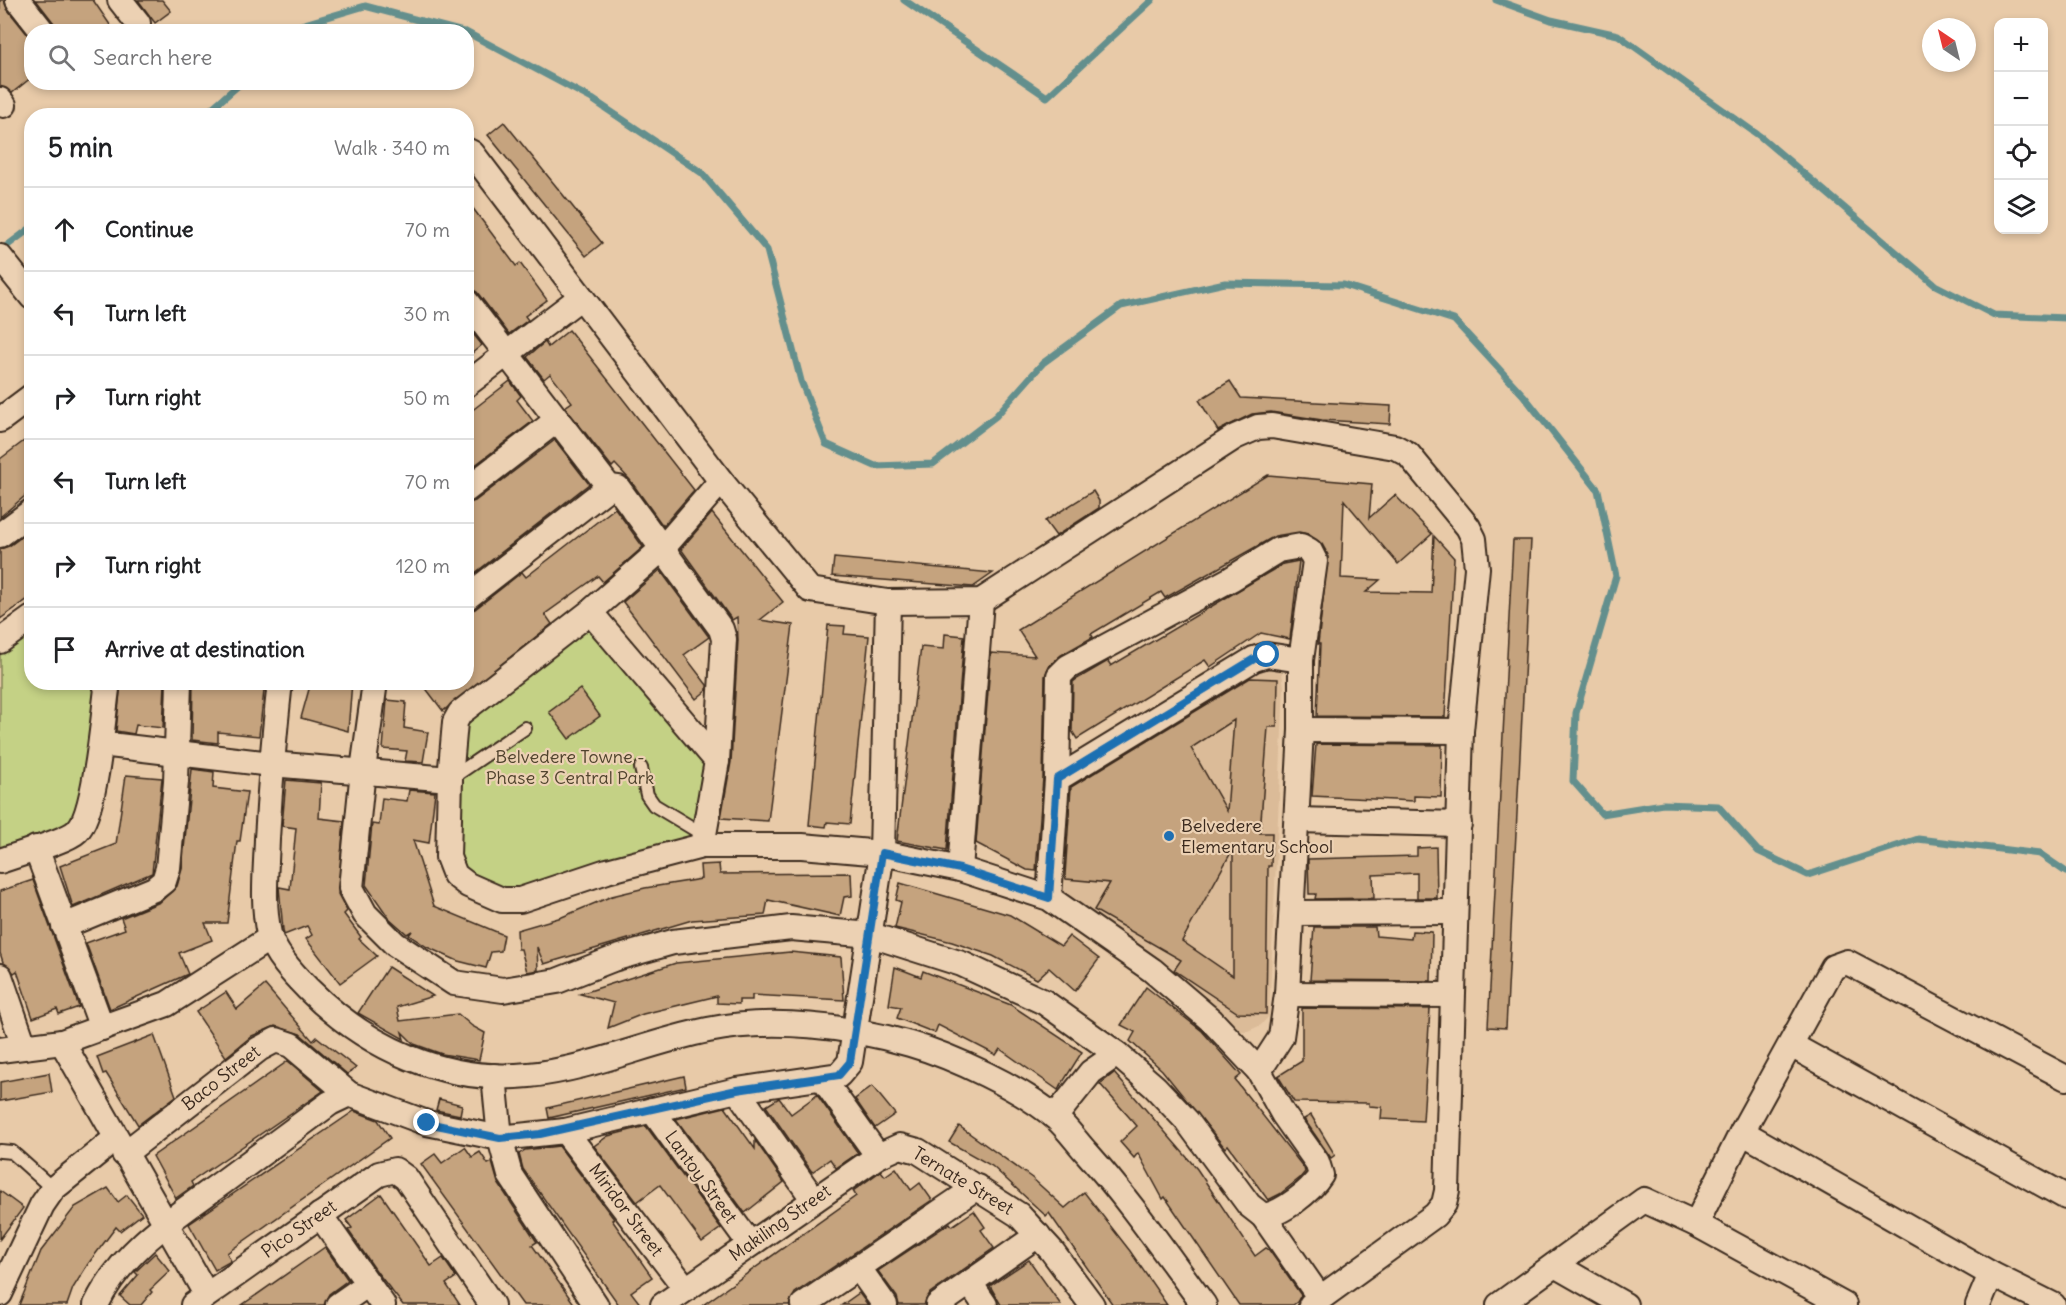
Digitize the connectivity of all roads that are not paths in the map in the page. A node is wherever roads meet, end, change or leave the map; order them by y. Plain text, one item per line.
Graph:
1 (18, 0) edge
2 (120, 0) edge
3 (138, 23) dead end
4 (37, 24) edge
5 (474, 162) edge
6 (7, 265) edge
7 (24, 287) edge
8 (581, 297) junction
9 (474, 312) edge
10 (506, 354) junction
11 (474, 379) edge
12 (24, 402) edge
13 (0, 420) edge
14 (557, 420) junction
15 (721, 481) junction
16 (474, 484) edge
17 (609, 487) junction
18 (24, 517) edge
19 (0, 536) edge
20 (663, 548) junction
21 (474, 592) edge
22 (981, 601) junction
23 (888, 602) junction
24 (590, 612) junction
25 (24, 624) edge
26 (0, 641) edge
27 (1301, 660) junction
28 (107, 690) edge
29 (179, 690) edge
30 (279, 690) edge
31 (374, 690) edge
32 (525, 728) dead end
33 (1301, 730) junction
34 (1461, 731) junction
35 (100, 744) junction
36 (177, 753) junction
37 (717, 761) junction
38 (271, 764) junction
39 (641, 768) dead end
40 (363, 770) junction
41 (450, 779) junction
42 (1057, 779) junction
43 (1297, 820) junction
44 (1459, 824) junction
45 (703, 840) junction
46 (36, 848) junction
47 (882, 853) junction
48 (0, 861) edge
49 (960, 869) junction
50 (1049, 898) junction
51 (1454, 912) junction
52 (1292, 913) junction
53 (64, 926) junction
54 (871, 935) junction
55 (270, 939) junction
56 (0, 976) edge
57 (1287, 994) junction
58 (1452, 995) junction
59 (102, 1028) junction
60 (854, 1030) junction
61 (62, 1042) junction
62 (1791, 1045) junction
63 (24, 1046) junction
64 (0, 1050) edge
65 (1117, 1054) junction
66 (1259, 1071) junction
67 (494, 1076) junction
68 (2066, 1078) edge
69 (823, 1079) junction
70 (737, 1090) junction
71 (349, 1094) junction
72 (652, 1110) junction
73 (1055, 1117) junction
74 (565, 1131) junction
75 (1742, 1132) junction
76 (500, 1138) junction
77 (120, 1146) junction
78 (900, 1146) joint
79 (0, 1151) edge
80 (878, 1156) junction
81 (977, 1187) junction
82 (53, 1189) junction
83 (2066, 1197) edge
84 (814, 1200) junction
85 (321, 1215) junction
86 (1263, 1216) junction
87 (165, 1224) junction
88 (1696, 1224) junction
89 (1038, 1235) junction
90 (750, 1244) junction
91 (1555, 1265) junction
92 (858, 1267) junction
93 (1991, 1274) junction
94 (970, 1283) junction
95 (368, 1284) junction
96 (686, 1289) junction
97 (0, 1294) edge
98 (199, 1300) edge
99 (1315, 1302) edge
100 (96, 1305) edge
101 (338, 1305) edge
102 (383, 1305) edge
103 (492, 1305) edge
104 (596, 1305) edge
105 (663, 1305) edge
106 (803, 1305) edge
107 (885, 1305) edge
108 (938, 1305) edge
109 (985, 1305) edge
110 (1092, 1305) edge
111 (1204, 1305) edge
112 (1499, 1305) edge
113 (1625, 1305) edge
114 (1844, 1305) edge
115 (1978, 1305) edge
116 (2053, 1305) edge

1 - 4 street
2 - 3 street
5 - 8 street
6 - 7 street
8 - 10 street
8 - 15 street
9 - 10 street
10 - 11 street
10 - 14 street
12 - 13 street
14 - 16 street
14 - 17 street
15 - 20 street
15 - 23 street
17 - 20 street
17 - 21 street
18 - 19 street
20 - 24 street
20 - 37 street
22 - 23 street
22 - 34 street
22 - 49 street
23 - 47 street
24 - 37 street
24 - 41 street
25 - 26 street
27 - 33 street
27 - 42 street
27 - 42 street
28 - 35 street
29 - 36 street
30 - 38 street
31 - 40 street
32 - 41 lane
33 - 34 street
33 - 43 street
34 - 44 street
35 - 36 street
35 - 46 street
36 - 38 street
36 - 53 street
37 - 45 street
38 - 40 street
38 - 55 street
39 - 45 lane
40 - 41 street
40 - 54 street
41 - 45 street
42 - 50 street
43 - 44 street
43 - 52 street
44 - 51 street
45 - 47 street
46 - 48 street
46 - 53 street
47 - 49 street
47 - 54 street
49 - 50 street
50 - 66 street
51 - 52 street
51 - 58 street
52 - 57 street
53 - 59 street
54 - 60 street
54 - 65 street
55 - 59 street
55 - 67 street
56 - 63 street
57 - 58 street
57 - 66 street
58 - 99 street
59 - 61 street
60 - 67 street
60 - 69 street
60 - 73 street
61 - 63 street
61 - 77 street
62 - 68 street
62 - 75 street
62 - 83 street
63 - 64 street
65 - 73 street
65 - 86 street
66 - 86 street
67 - 76 street
69 - 70 street
69 - 80 street
70 - 72 street
70 - 84 street
71 - 76 street
71 - 77 street, Baco Street
71 - 87 street
72 - 74 street
72 - 90 street, Lantoy Street
73 - 111 street
74 - 76 street
74 - 96 street, Miridor Street
75 - 88 street
75 - 93 street
76 - 104 street
77 - 82 street
77 - 87 street
78 - 80 street, Makiling Street
78 - 81 street, Ternate Street
79 - 82 lane
80 - 84 street, Makiling Street
81 - 89 street, Ternate Street
81 - 92 street
82 - 97 street
84 - 90 street, Makiling Street
85 - 95 street
85 - 98 street, Pico Street
85 - 103 street, Pico Street
86 - 99 street
87 - 98 street
87 - 100 street
88 - 91 street
88 - 114 street
89 - 94 street
89 - 110 street, Ternate Street
90 - 96 street, Makiling Street
91 - 112 street
91 - 113 street
92 - 106 street
92 - 107 street
93 - 115 street
93 - 116 street
94 - 108 street
94 - 109 street
95 - 101 street
95 - 102 street
96 - 105 street, Makiling Street

